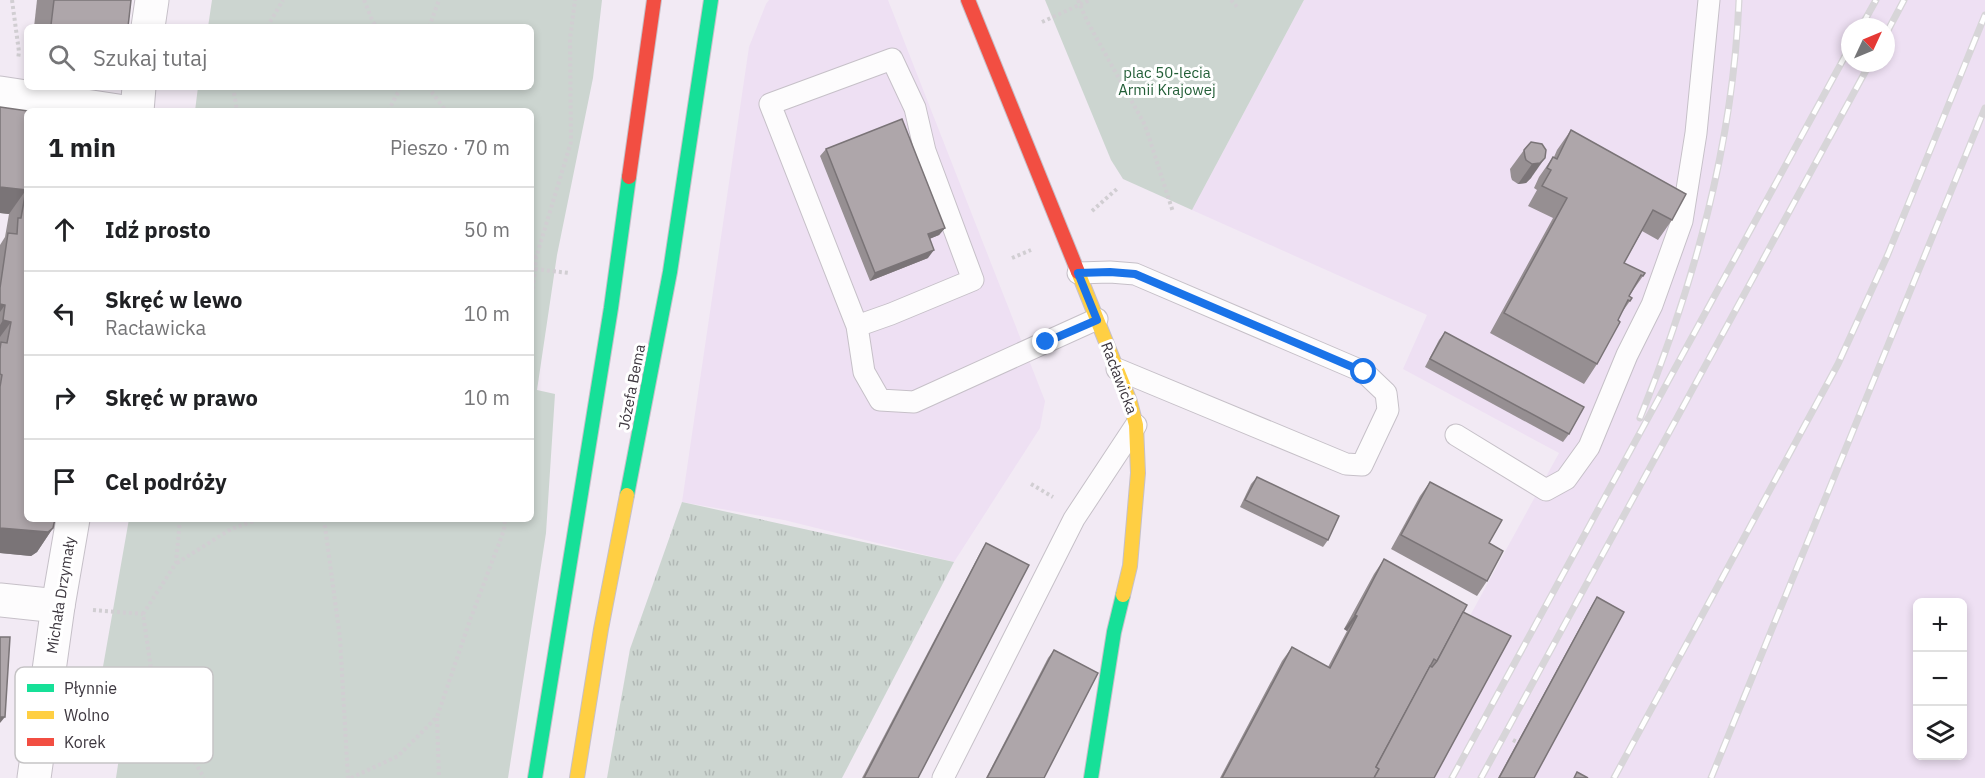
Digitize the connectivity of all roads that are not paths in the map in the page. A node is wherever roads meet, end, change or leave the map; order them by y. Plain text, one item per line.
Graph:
1 (152, 0) edge
2 (654, 0) edge
3 (968, 0) edge
4 (1709, 0) edge
5 (713, 4) edge
6 (148, 24) edge
7 (139, 90) edge
8 (6, 94) edge
9 (98, 108) edge
10 (137, 108) edge
11 (1078, 273) junction
12 (1097, 320) junction
13 (857, 326) junction
14 (1117, 369) junction
15 (1136, 425) junction
16 (1456, 435) dead end
17 (73, 522) edge
18 (0, 600) edge
19 (58, 606) junction
20 (49, 667) edge
21 (36, 763) edge
22 (34, 778) edge
23 (535, 778) edge
24 (578, 778) edge
25 (943, 778) edge
26 (1091, 778) edge

1 - 6 street
2 - 23 main road
3 - 11 main road, Racławicka
4 - 16 lane
5 - 24 main road, Józefa Bema
7 - 10 street
8 - 9 street
11 - 12 main road, Racławicka
11 - 14 lane
12 - 13 lane
12 - 14 main road, Racławicka
13 - 13 lane
14 - 15 main road, Racławicka
15 - 25 lane
15 - 26 main road, Racławicka
17 - 19 street, Michała Drzymały
18 - 19 street
19 - 20 street, Michała Drzymały
21 - 22 street, Michała Drzymały

